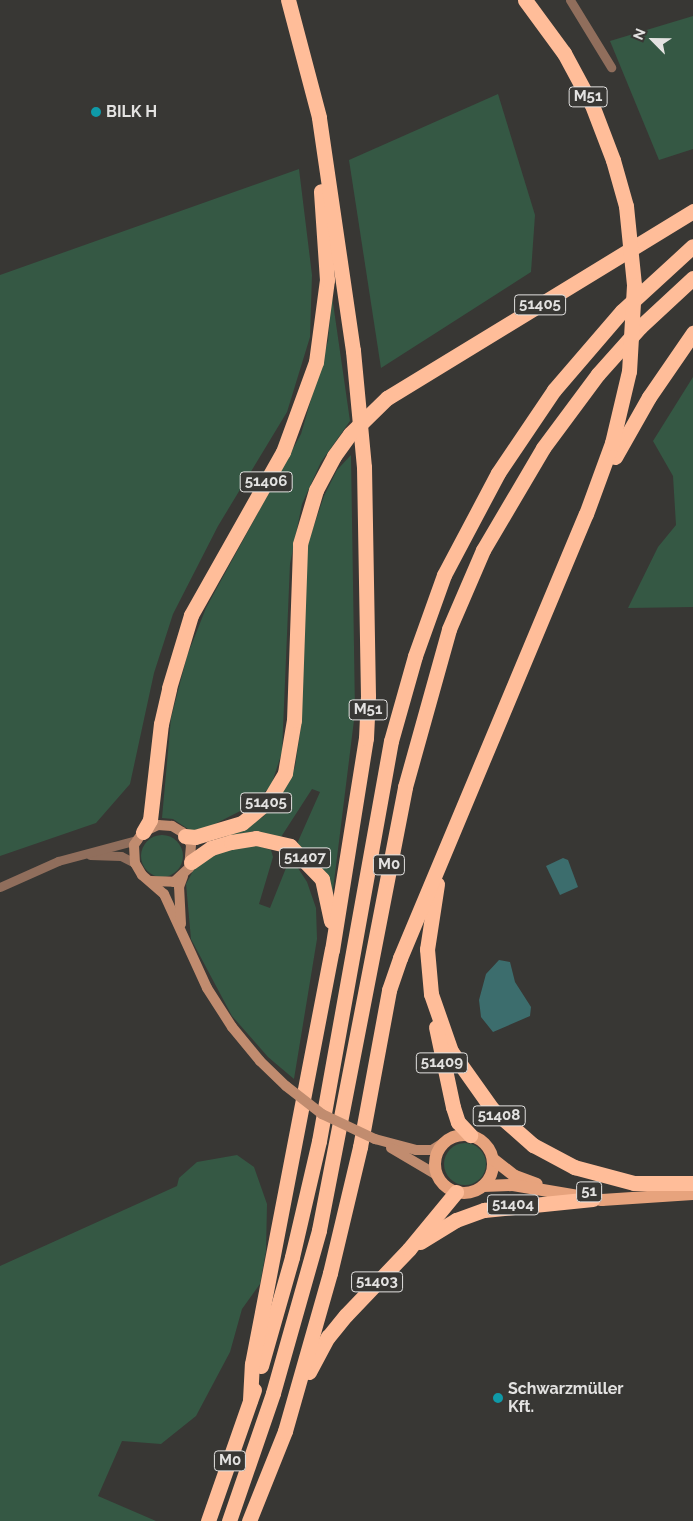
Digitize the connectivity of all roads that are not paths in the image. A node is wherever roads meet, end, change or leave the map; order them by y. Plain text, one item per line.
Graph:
1 (288, 0) edge
2 (525, 0) edge
3 (570, 0) edge
4 (611, 67) dead end
5 (319, 117) junction
6 (693, 211) edge
7 (693, 246) edge
8 (693, 278) edge
9 (693, 333) edge
10 (586, 514) junction
11 (140, 836) junction
12 (185, 836) junction
13 (449, 839) junction
14 (80, 855) junction
15 (191, 862) junction
16 (134, 863) junction
17 (183, 876) junction
18 (151, 881) junction
19 (0, 887) edge
20 (182, 930) junction
21 (332, 950) junction
22 (433, 1003) junction
23 (470, 1135) junction
24 (375, 1139) junction
25 (445, 1142) junction
26 (493, 1159) junction
27 (437, 1175) junction
28 (693, 1183) edge
29 (483, 1186) junction
30 (693, 1187) edge
31 (456, 1192) junction
32 (693, 1194) edge
33 (592, 1199) junction
34 (409, 1250) junction
35 (250, 1400) junction
36 (295, 1403) junction
37 (208, 1521) edge
38 (229, 1521) edge
39 (249, 1521) edge

1 - 5 highway, M51
2 - 10 highway, M51, bridge
3 - 4 street
5 - 11 highway, 51406
5 - 21 highway, M51
6 - 12 highway, 51405, bridge
7 - 35 highway, M0
8 - 38 highway, M0
9 - 10 highway
10 - 13 highway
11 - 12 street
11 - 14 street
11 - 16 street, 51406
12 - 15 street
13 - 22 highway, 51408
13 - 36 highway
14 - 16 street
14 - 19 street
15 - 17 street
15 - 21 highway, 51407
16 - 18 street
17 - 18 street
17 - 20 street
18 - 20 street
20 - 24 street, bridge
21 - 35 highway
22 - 23 highway, 51409
22 - 28 highway, 51408
23 - 25 main road
23 - 26 main road, 51
24 - 25 street
24 - 27 street
25 - 27 main road
26 - 29 main road
26 - 30 main road, 51
27 - 31 main road
29 - 31 main road, 51
29 - 33 main road, 51
31 - 34 highway, 51403
32 - 33 main road, 51
33 - 34 highway, 51404
34 - 36 highway, 51403
35 - 37 highway, M0
36 - 39 highway

